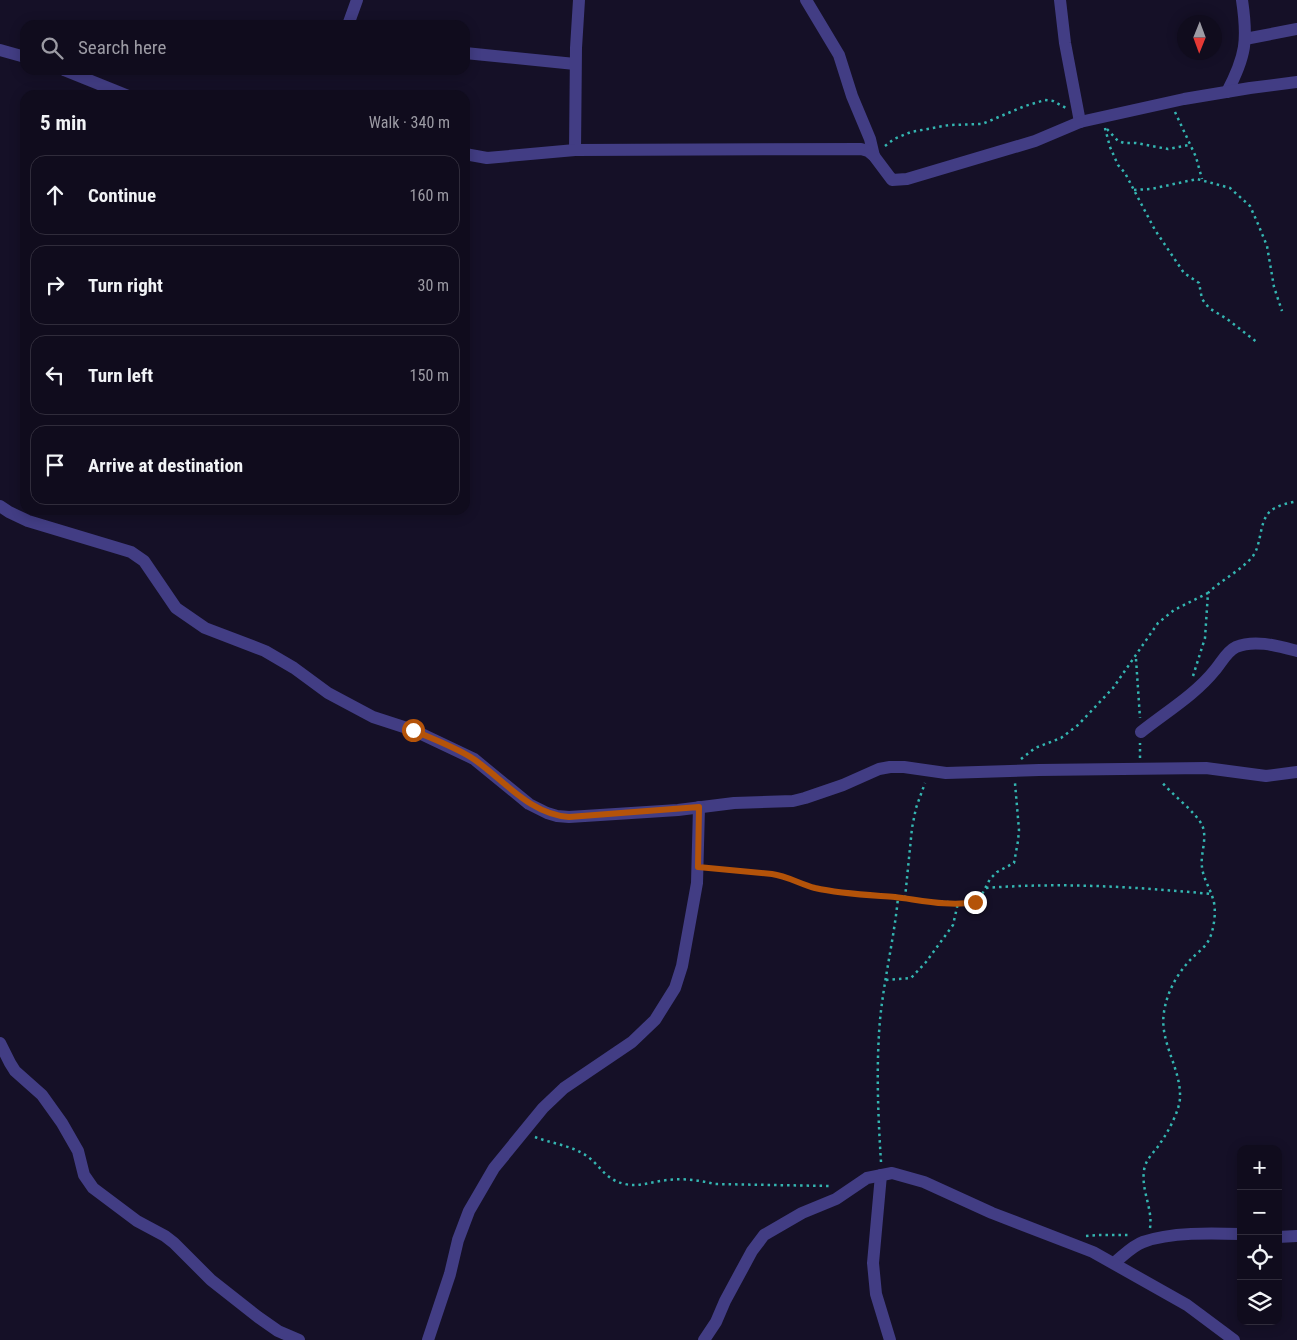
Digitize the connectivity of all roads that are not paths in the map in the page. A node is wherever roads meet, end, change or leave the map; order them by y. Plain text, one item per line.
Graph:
1 (357, 0) edge
2 (579, 0) edge
3 (806, 0) edge
4 (1060, 0) edge
5 (1242, 0) edge
6 (350, 20) edge
7 (1297, 29) edge
8 (1245, 39) junction
9 (0, 50) edge
10 (470, 53) edge
11 (20, 56) edge
12 (576, 64) junction
13 (76, 75) edge
14 (1297, 82) edge
15 (114, 90) edge
16 (1227, 92) junction
17 (1080, 118) junction
18 (575, 150) junction
19 (873, 153) junction
20 (470, 155) edge
21 (1, 507) edge
22 (1297, 651) edge
23 (1141, 732) road end
24 (1297, 772) edge
25 (699, 807) junction
26 (0, 1043) edge
27 (881, 1174) junction
28 (1237, 1234) edge
29 (1297, 1236) edge
30 (1282, 1237) edge
31 (1114, 1263) junction
32 (299, 1340) edge
33 (428, 1340) edge
34 (704, 1340) edge
35 (890, 1340) edge
36 (1234, 1340) edge

1 - 6 street
2 - 12 street
3 - 19 street
4 - 17 street
5 - 8 street
7 - 8 street
8 - 16 street
9 - 11 street
10 - 12 street
12 - 18 street
13 - 15 street
14 - 16 street
16 - 17 street
17 - 19 street
18 - 19 street
18 - 20 street
21 - 25 street
22 - 23 street
24 - 25 street
25 - 33 street
26 - 32 street
27 - 31 street
27 - 34 street
27 - 35 street
28 - 31 street
29 - 30 street
31 - 36 street

